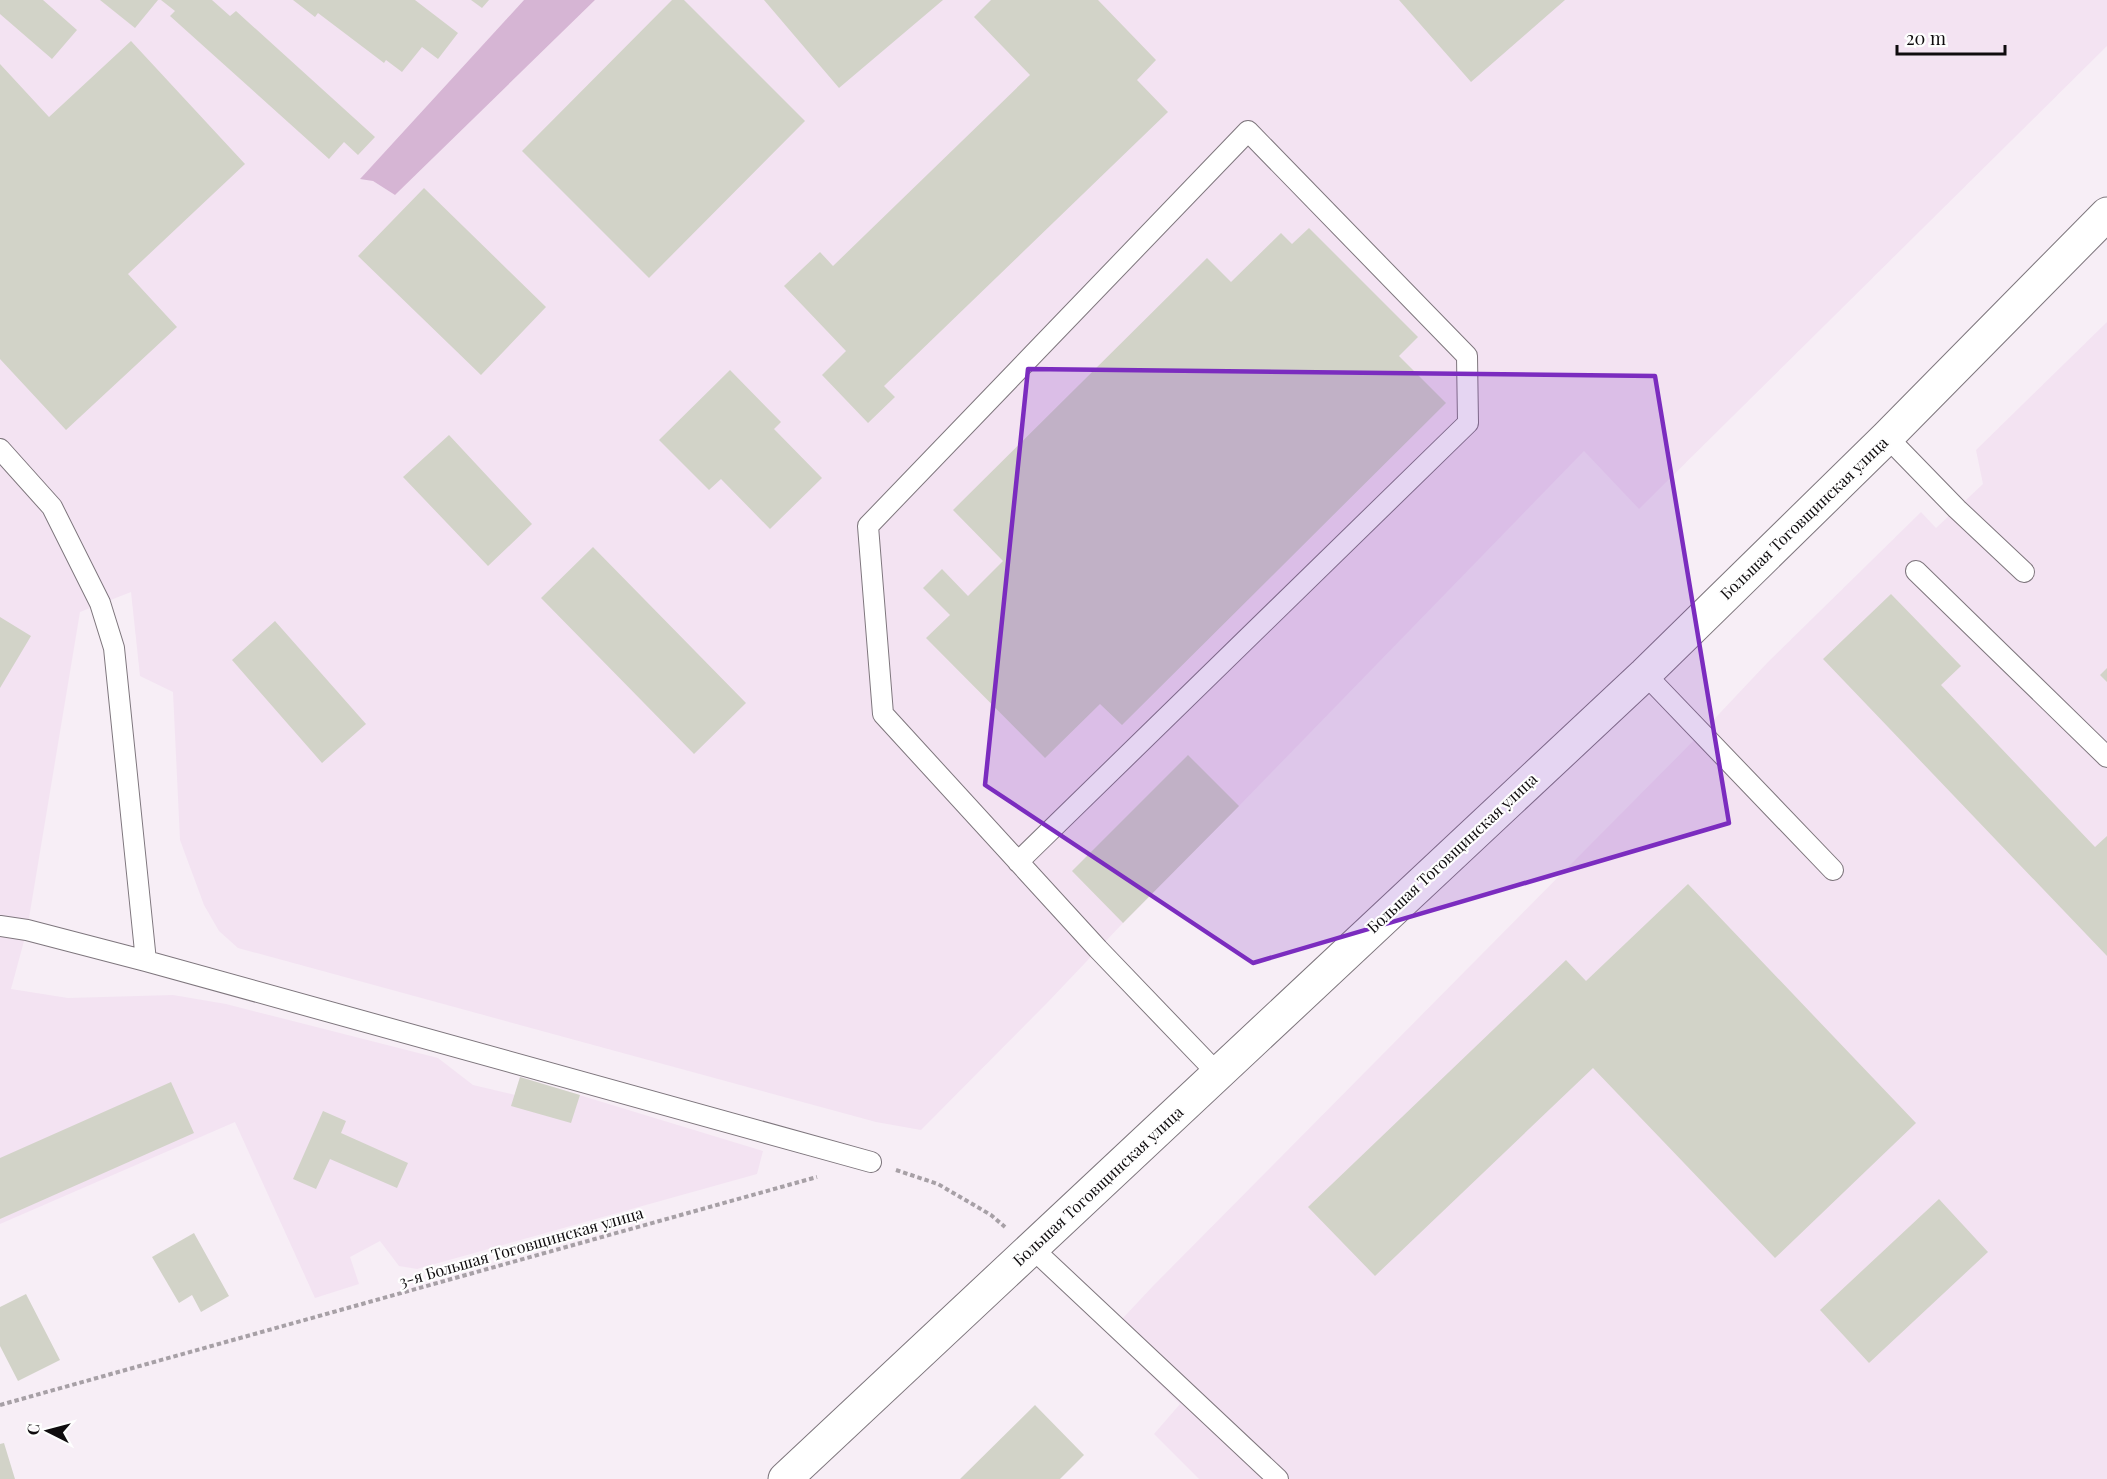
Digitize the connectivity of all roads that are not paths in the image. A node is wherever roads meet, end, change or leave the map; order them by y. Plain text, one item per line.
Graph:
1 (2107, 214) edge
2 (1887, 437) junction
3 (0, 449) edge
4 (1916, 571) dead end
5 (2024, 572) dead end
6 (1645, 674) junction
7 (2107, 758) edge
8 (1018, 862) junction
9 (1833, 870) dead end
10 (0, 927) edge
11 (146, 961) junction
12 (1217, 1073) junction
13 (871, 1162) road end
14 (1032, 1248) junction
15 (785, 1479) edge
16 (1278, 1479) edge

1 - 2 street, Большая Тоговщинская улица
2 - 5 lane
2 - 6 street, Большая Тоговщинская улица
3 - 11 lane
4 - 7 lane
6 - 9 lane
6 - 12 street, Большая Тоговщинская улица
8 - 8 lane
8 - 12 lane
10 - 11 lane
11 - 13 lane
12 - 14 street, Большая Тоговщинская улица
14 - 15 street, Большая Тоговщинская улица
14 - 16 lane

